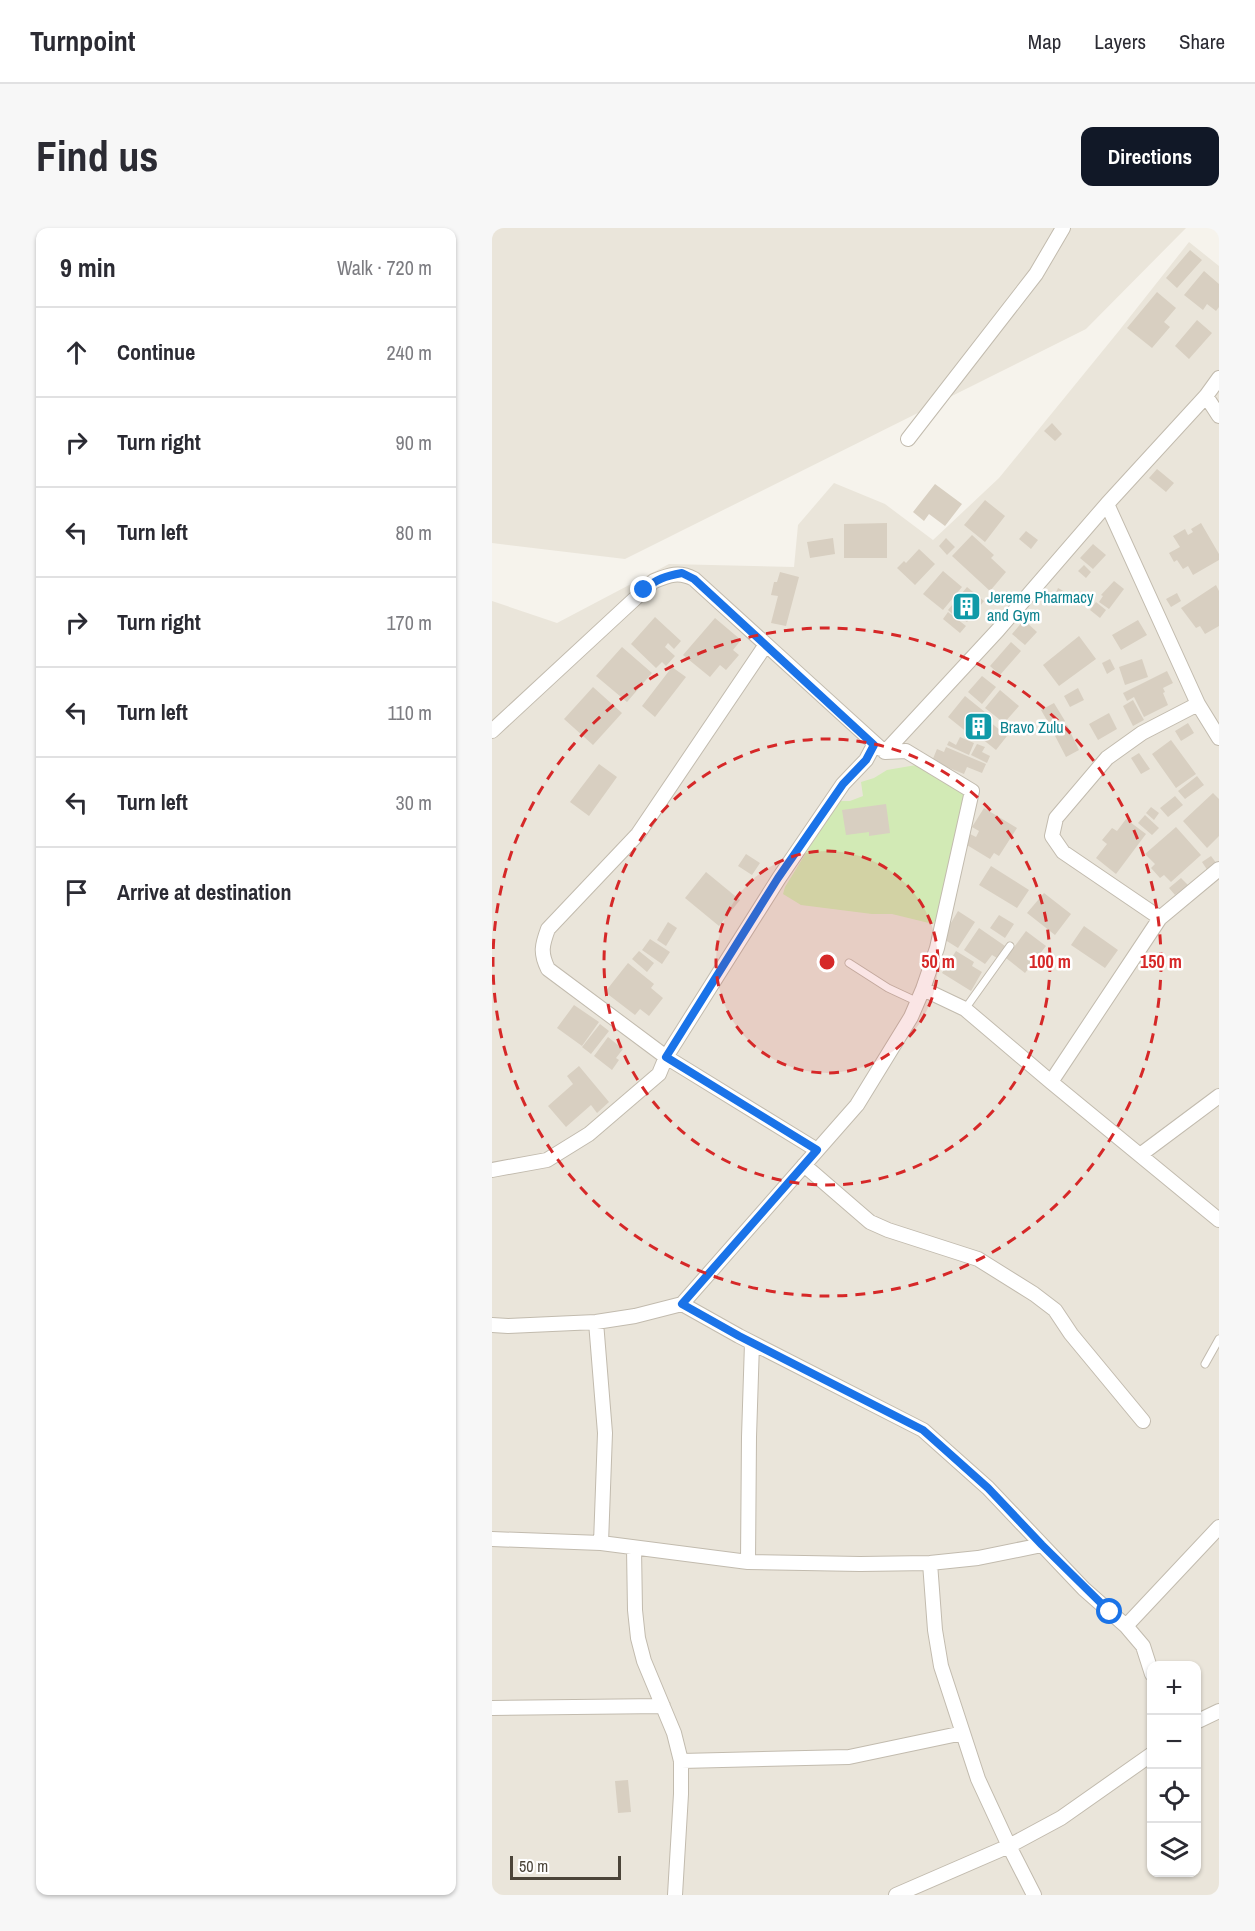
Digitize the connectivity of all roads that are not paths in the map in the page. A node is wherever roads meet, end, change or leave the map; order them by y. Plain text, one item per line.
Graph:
1 (1063, 228) edge
2 (1219, 378) edge
3 (1206, 396) junction
4 (1219, 416) edge
5 (908, 439) dead end
6 (1107, 504) junction
7 (765, 646) junction
8 (1198, 704) junction
9 (492, 731) edge
10 (1219, 738) edge
11 (880, 749) junction
12 (1219, 869) edge
13 (1160, 918) junction
14 (1010, 946) dead end
15 (849, 963) dead end
16 (921, 995) junction
17 (965, 1009) junction
18 (666, 1057) junction
19 (1051, 1082) junction
20 (1219, 1096) edge
21 (817, 1150) junction
22 (1140, 1155) junction
23 (804, 1165) junction
24 (492, 1170) edge
25 (1219, 1220) edge
26 (682, 1304) junction
27 (596, 1322) junction
28 (492, 1325) edge
29 (1219, 1339) edge
30 (752, 1343) junction
31 (1205, 1364) dead end
32 (1143, 1421) dead end
33 (1219, 1527) edge
34 (492, 1539) edge
35 (601, 1543) junction
36 (1042, 1545) junction
37 (634, 1549) junction
38 (748, 1562) junction
39 (930, 1563) junction
40 (1126, 1626) junction
41 (1148, 1661) edge
42 (663, 1706) junction
43 (492, 1708) edge
44 (1219, 1711) edge
45 (1201, 1720) edge
46 (963, 1733) junction
47 (1147, 1758) edge
48 (681, 1761) junction
49 (1009, 1846) junction
50 (675, 1895) edge
51 (896, 1895) edge
52 (1034, 1895) edge

1 - 5 street
2 - 3 street
3 - 4 street
3 - 6 street
6 - 8 street
6 - 11 street
7 - 9 street
7 - 11 street
7 - 18 street
8 - 10 street
8 - 13 street
11 - 16 street
11 - 18 street
12 - 13 street
13 - 19 street
14 - 17 lane
15 - 16 lane
16 - 17 street
16 - 21 street
17 - 19 street
18 - 21 street
18 - 24 street
19 - 22 street
20 - 22 street
21 - 23 street
22 - 25 street
23 - 26 street
23 - 32 street
26 - 27 street
26 - 30 street
27 - 28 street
27 - 35 street
29 - 31 lane
30 - 36 street
30 - 38 street
33 - 40 street
34 - 35 street
35 - 37 street
36 - 39 street
36 - 40 street
37 - 38 street
37 - 42 street
38 - 39 street
39 - 46 street
40 - 41 street
42 - 43 street
42 - 48 street
44 - 45 street
46 - 48 street
46 - 49 street
47 - 49 street
48 - 50 street
49 - 51 street
49 - 52 street

